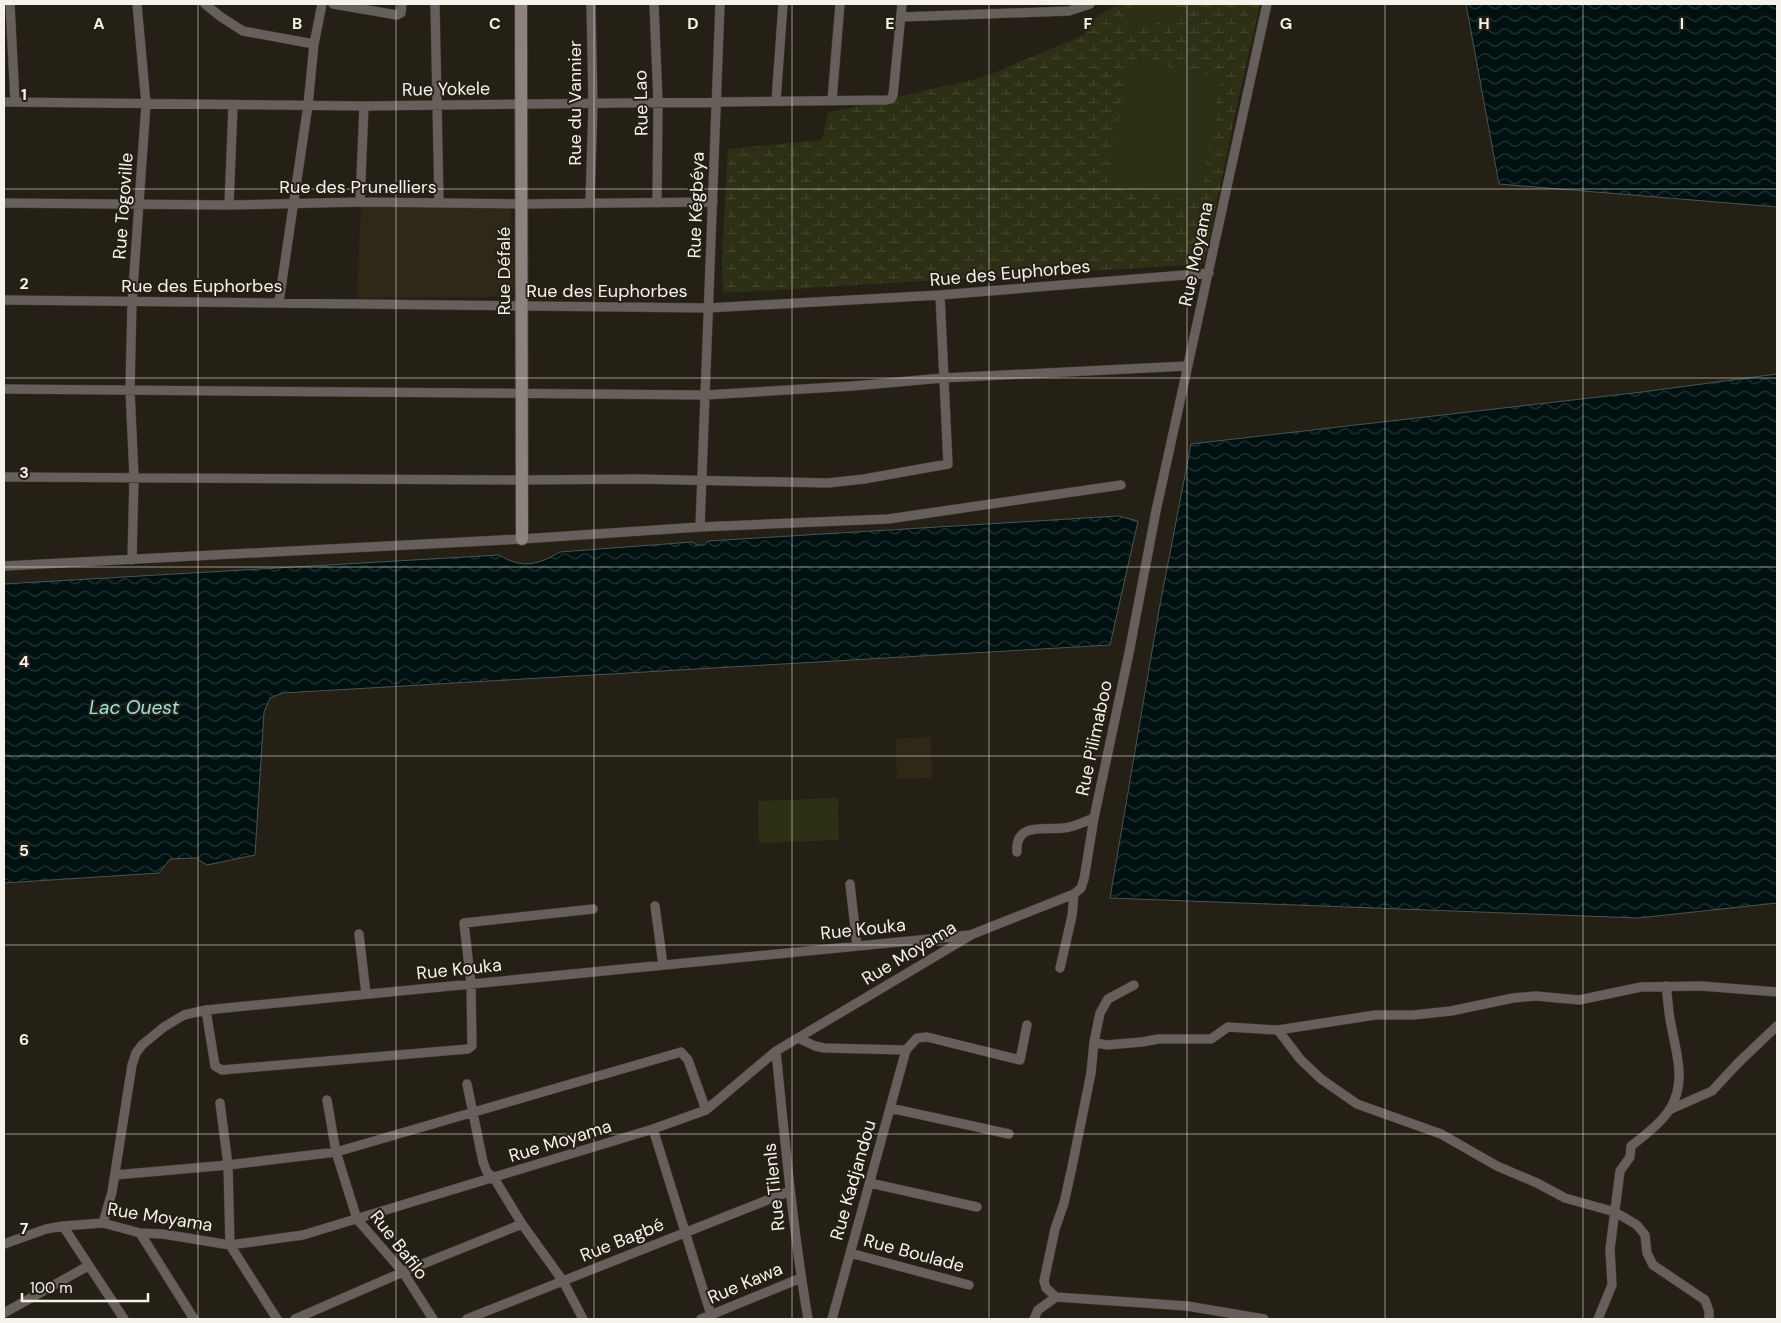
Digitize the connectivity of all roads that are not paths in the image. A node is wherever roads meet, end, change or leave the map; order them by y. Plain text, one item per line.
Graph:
1 (10, 4) edge
2 (137, 4) edge
3 (205, 4) edge
4 (322, 4) edge
5 (333, 4) edge
6 (402, 4) edge
7 (435, 4) edge
8 (521, 4) edge
9 (591, 4) edge
10 (654, 4) edge
11 (720, 4) edge
12 (783, 4) edge
13 (840, 4) edge
14 (902, 4) edge
15 (1090, 4) edge
16 (1267, 4) edge
17 (901, 17) junction
18 (314, 44) junction
19 (832, 100) junction
20 (776, 101) junction
21 (4, 102) edge
22 (14, 102) junction
23 (658, 102) junction
24 (717, 102) junction
25 (146, 104) junction
26 (439, 104) junction
27 (521, 104) junction
28 (593, 104) junction
29 (308, 105) junction
30 (233, 106) junction
31 (364, 106) junction
32 (360, 202) junction
33 (439, 202) junction
34 (658, 202) junction
35 (713, 202) junction
36 (4, 203) edge
37 (140, 203) junction
38 (293, 203) junction
39 (590, 203) junction
40 (521, 204) junction
41 (229, 205) junction
42 (1209, 273) junction
43 (940, 296) junction
44 (4, 300) edge
45 (132, 302) junction
46 (279, 302) junction
47 (522, 307) junction
48 (708, 308) junction
49 (1188, 366) junction
50 (943, 378) junction
51 (4, 389) edge
52 (130, 390) junction
53 (522, 393) junction
54 (705, 395) junction
55 (4, 477) edge
56 (134, 477) junction
57 (522, 480) junction
58 (702, 481) junction
59 (1121, 485) dead end
60 (1156, 511) joint
61 (700, 527) junction
62 (522, 539) junction
63 (132, 560) junction
64 (4, 566) edge
65 (1094, 818) junction
66 (1017, 852) dead end
67 (850, 884) dead end
68 (1074, 894) junction
69 (655, 906) dead end
70 (593, 909) dead end
71 (359, 934) dead end
72 (973, 934) junction
73 (857, 946) junction
74 (662, 965) junction
75 (1060, 968) dead end
76 (471, 984) junction
77 (1134, 985) dead end
78 (1666, 986) junction
79 (1777, 992) edge
80 (366, 994) junction
81 (206, 1010) junction
82 (1027, 1025) dead end
83 (1777, 1026) edge
84 (1278, 1030) junction
85 (798, 1038) junction
86 (1094, 1042) junction
87 (906, 1050) junction
88 (776, 1051) junction
89 (467, 1084) dead end
90 (327, 1100) dead end
91 (220, 1103) dead end
92 (890, 1108) junction
93 (706, 1110) junction
94 (1670, 1110) junction
95 (472, 1112) junction
96 (653, 1129) junction
97 (1009, 1134) dead end
98 (336, 1152) junction
99 (228, 1165) junction
100 (115, 1175) junction
101 (494, 1178) junction
102 (870, 1183) junction
103 (790, 1191) junction
104 (977, 1207) dead end
105 (1615, 1212) junction
106 (356, 1219) junction
107 (103, 1223) junction
108 (522, 1224) junction
109 (63, 1226) junction
110 (685, 1232) junction
111 (140, 1233) junction
112 (4, 1244) edge
113 (230, 1245) junction
114 (850, 1253) junction
115 (88, 1266) junction
116 (403, 1272) junction
117 (801, 1278) junction
118 (563, 1281) junction
119 (969, 1285) dead end
120 (1056, 1297) junction
121 (4, 1314) edge
122 (711, 1315) junction
123 (1247, 1318) edge
124 (124, 1319) edge
125 (194, 1319) edge
126 (277, 1319) edge
127 (295, 1319) edge
128 (433, 1319) edge
129 (467, 1319) edge
130 (583, 1319) edge
131 (701, 1319) edge
132 (808, 1319) edge
133 (832, 1319) edge
134 (1034, 1319) edge
135 (1264, 1319) edge
136 (1598, 1319) edge
137 (1709, 1319) edge

1 - 22 street
2 - 25 street, Rue Togoville
3 - 18 street
4 - 18 street
5 - 6 street
7 - 26 street
8 - 27 street, Rue Défalé
9 - 28 street, Rue du Vannier
10 - 23 street, Rue Lao
11 - 24 street, Rue Kégbéya
12 - 20 street
13 - 19 street
14 - 17 street
15 - 17 street
16 - 42 street, Rue Moyama
17 - 19 street, Rue Yokele
18 - 29 street
19 - 20 street, Rue Yokele
20 - 24 street, Rue Yokele
21 - 22 street, Rue Yokele
22 - 25 street, Rue Yokele
23 - 24 street, Rue Yokele
23 - 28 street, Rue Yokele
23 - 34 street, Rue Lao
24 - 35 street, Rue Kégbéya
25 - 30 street, Rue Yokele
25 - 37 street, Rue Togoville
26 - 27 street, Rue Yokele
26 - 31 street, Rue Yokele
26 - 33 street
27 - 28 street, Rue Yokele
27 - 40 street, Rue Défalé
28 - 39 street, Rue du Vannier
29 - 30 street, Rue Yokele
29 - 31 street, Rue Yokele
29 - 38 street
30 - 41 street
31 - 32 street
32 - 33 street, Rue des Prunelliers
32 - 38 street, Rue des Prunelliers
33 - 40 street, Rue des Prunelliers
34 - 35 street, Rue des Prunelliers
34 - 39 street, Rue des Prunelliers
35 - 48 street, Rue Kégbéya
36 - 37 street, Rue des Prunelliers
37 - 41 street, Rue des Prunelliers
37 - 45 street, Rue Togoville
38 - 41 street, Rue des Prunelliers
38 - 46 street
39 - 40 street, Rue des Prunelliers
40 - 47 street, Rue Défalé
42 - 43 street, Rue des Euphorbes
42 - 49 street, Rue Moyama
43 - 48 street, Rue des Euphorbes
43 - 50 street
44 - 45 street, Rue des Euphorbes
45 - 46 street, Rue des Euphorbes
45 - 52 street, Rue Togoville
46 - 47 street, Rue des Euphorbes
47 - 48 street, Rue des Euphorbes
47 - 53 street, Rue Défalé
48 - 54 street, Rue Kégbéya
49 - 50 street
49 - 60 street, Rue Moyama
50 - 54 street
50 - 58 street
51 - 52 street
52 - 53 street
52 - 56 street, Rue Togoville
53 - 54 street
53 - 57 street, Rue Défalé
54 - 58 street, Rue Kégbéya
55 - 56 street
56 - 57 street
56 - 63 street, Rue Togoville
57 - 58 street
57 - 62 street, Rue Défalé
58 - 61 street, Rue Kégbéya
59 - 61 street
60 - 65 street, Rue Pilimaboo
61 - 62 street
62 - 63 street
63 - 64 street
65 - 66 street
65 - 68 street, Rue Pilimaboo
67 - 73 street
68 - 72 street, Rue Moyama
68 - 75 street, Rue Pilimaboo
69 - 74 street
70 - 76 street
71 - 80 street
72 - 73 street, Rue Kouka
72 - 85 street, Rue Moyama
73 - 74 street, Rue Kouka
74 - 76 street, Rue Kouka
76 - 80 street, Rue Kouka
76 - 81 street
77 - 86 street
78 - 79 street
78 - 84 street
78 - 94 street
80 - 81 street, Rue Kouka
81 - 100 street, Rue Kouka
82 - 87 street
83 - 94 street
84 - 86 street
84 - 105 street
85 - 87 street
85 - 88 street, Rue Moyama
86 - 120 street
87 - 92 street, Rue Kadjandou
88 - 93 street, Rue Moyama
88 - 103 street, Rue Tilenls
89 - 95 street
90 - 98 street, Rue Bafilo
91 - 99 street
92 - 97 street
92 - 102 street, Rue Kadjandou
93 - 95 street
93 - 96 street, Rue Moyama
94 - 105 street
95 - 98 street
95 - 101 street
96 - 101 street, Rue Moyama
96 - 110 street
98 - 99 street
98 - 106 street, Rue Bafilo
99 - 100 street
99 - 113 street
100 - 107 street, Rue Kouka
101 - 106 street, Rue Moyama
101 - 108 street
102 - 104 street
102 - 114 street, Rue Kadjandou
103 - 110 street, Rue Bagbé
103 - 117 street, Rue Tilenls
105 - 136 street
105 - 137 street
106 - 113 street, Rue Moyama
106 - 116 street, Rue Bafilo
107 - 109 street, Rue Moyama
107 - 111 street, Rue Moyama
108 - 116 street
108 - 118 street
109 - 112 street, Rue Moyama
109 - 115 street
110 - 118 street, Rue Bagbé
110 - 122 street
111 - 113 street, Rue Moyama
111 - 125 street
113 - 126 street
114 - 119 street, Rue Boulade
114 - 133 street, Rue Kadjandou
115 - 121 street
115 - 124 street
116 - 127 street
116 - 128 street, Rue Bafilo
117 - 122 street, Rue Kawa
117 - 132 street, Rue Tilenls
118 - 129 street, Rue Bagbé
118 - 130 street
120 - 123 street
120 - 134 street
122 - 131 street, Rue Kawa
123 - 135 street

